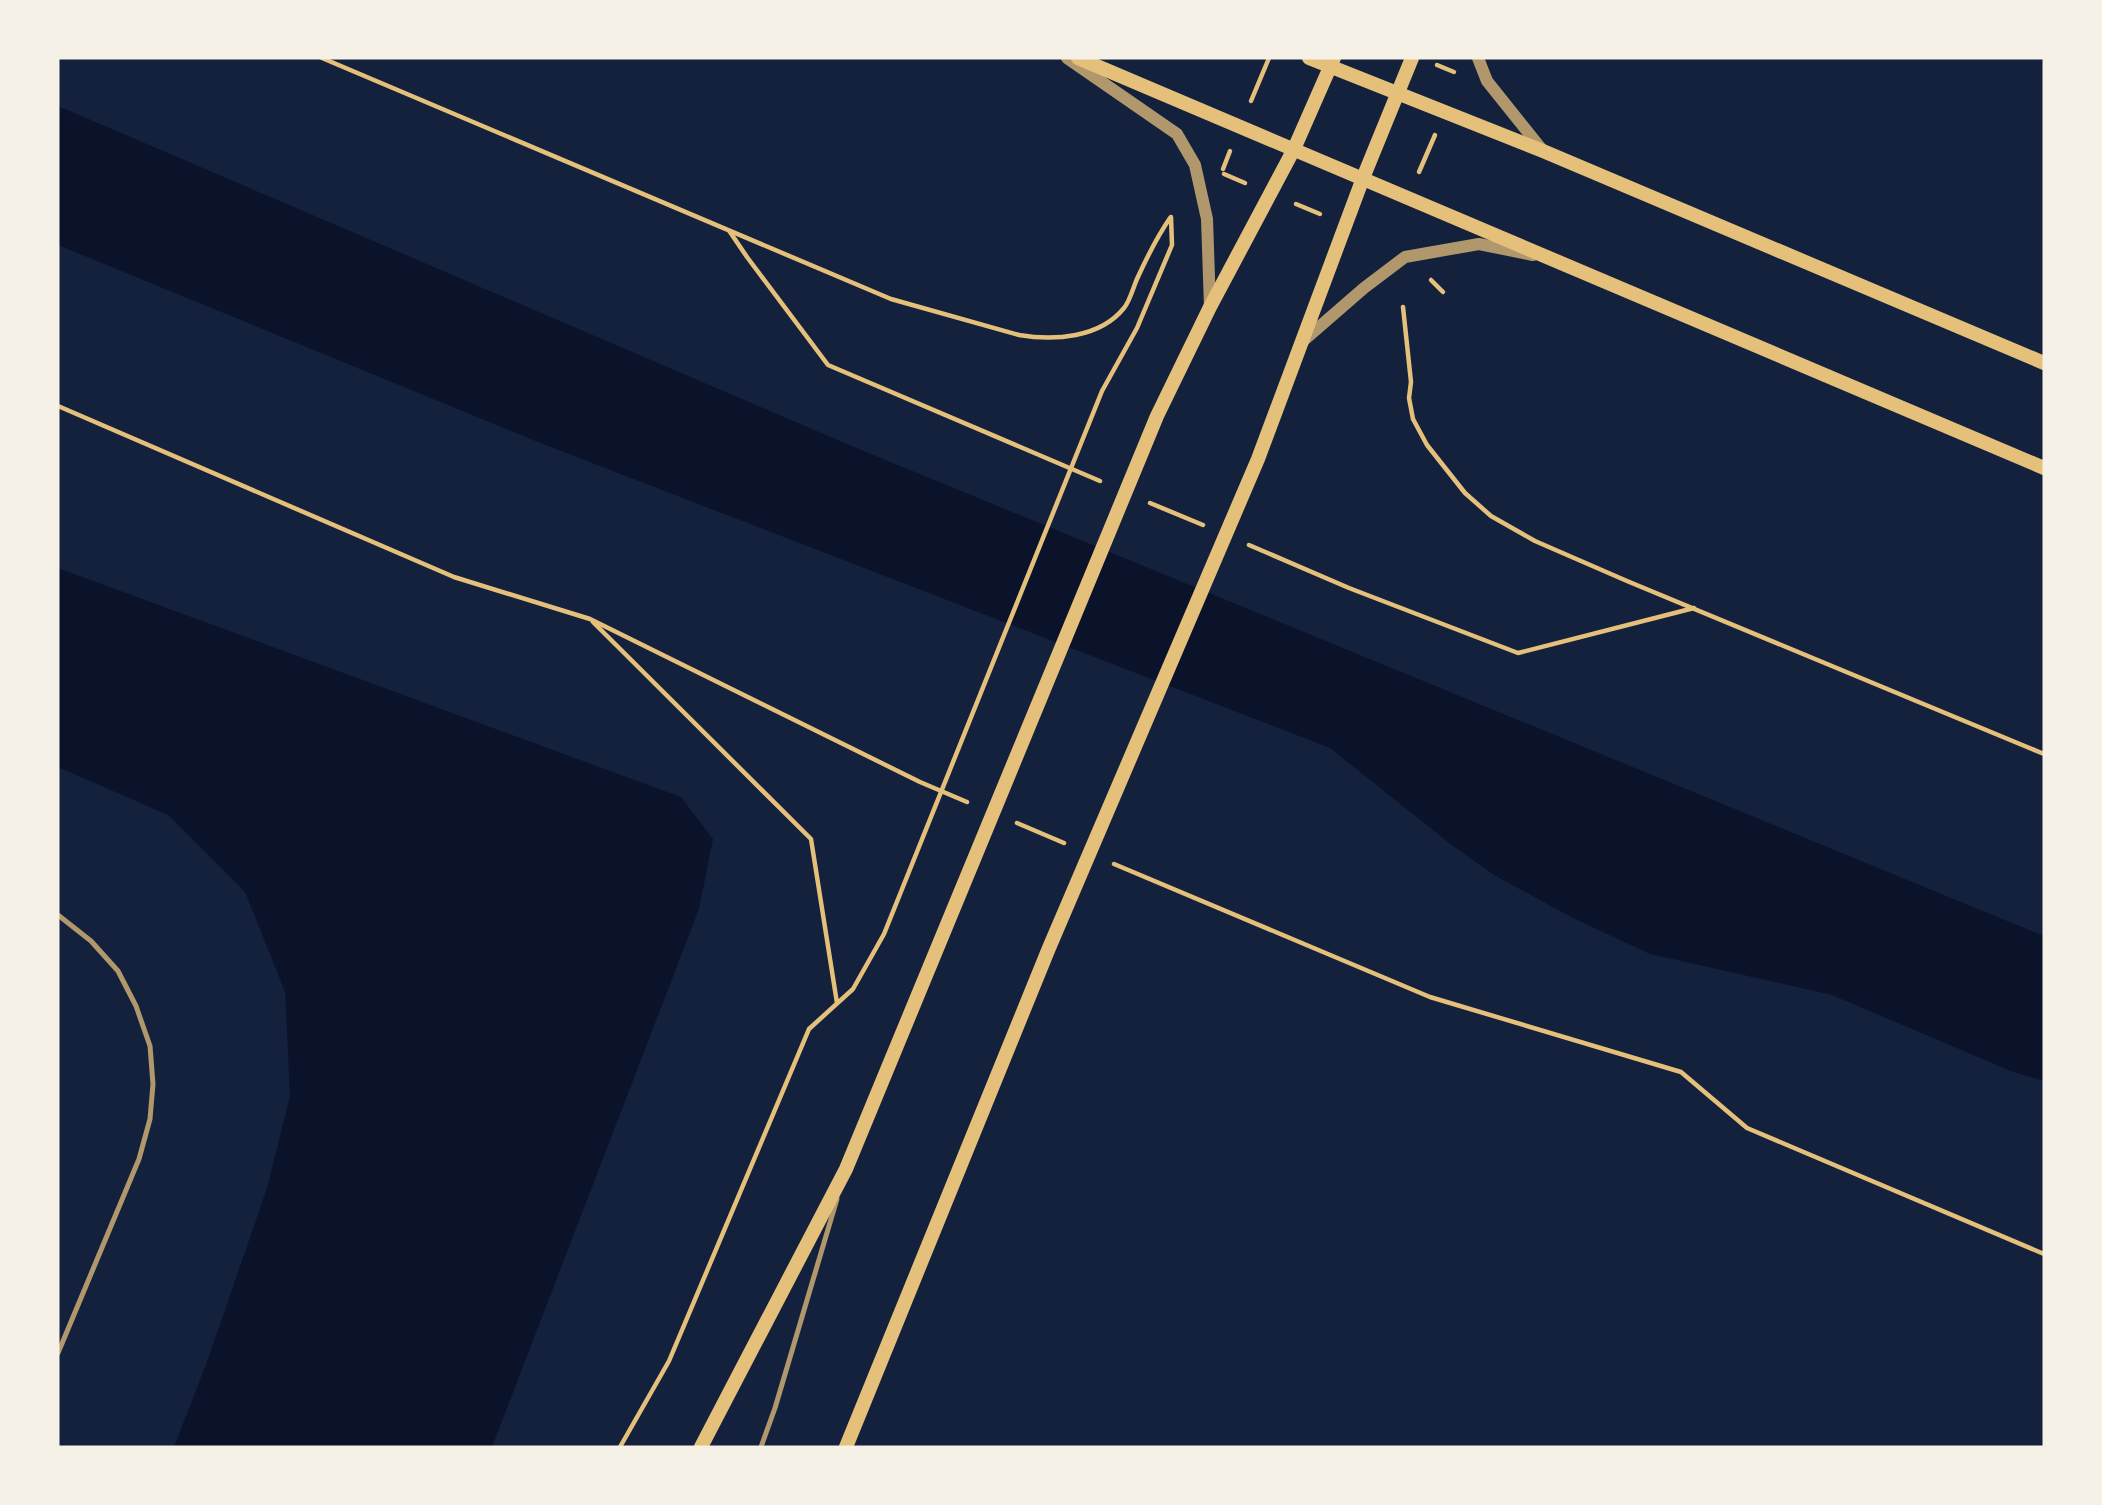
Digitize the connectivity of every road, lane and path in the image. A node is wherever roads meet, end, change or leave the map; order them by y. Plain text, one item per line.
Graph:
1 (322, 58) edge
2 (1067, 58) edge
3 (1078, 58) edge
4 (1309, 58) edge
5 (1412, 58) edge
6 (1478, 58) edge
7 (1332, 62) edge
8 (1397, 94) junction
9 (1294, 149) junction
10 (1543, 151) junction
11 (1363, 178) junction
12 (730, 232) junction
13 (1556, 260) junction
14 (1210, 307) junction
15 (1403, 307) dead end
16 (1303, 341) junction
17 (2044, 363) edge
18 (58, 406) edge
19 (2044, 468) edge
20 (1101, 482) dead end
21 (1138, 498) dead end
22 (1213, 530) dead end
23 (1238, 540) dead end
24 (1694, 608) junction
25 (590, 618) junction
26 (2044, 754) edge
27 (971, 804) dead end
28 (1009, 820) dead end
29 (1073, 847) dead end
30 (1111, 863) dead end
31 (58, 915) edge
32 (837, 1003) junction
33 (846, 1169) junction
34 (2044, 1254) edge
35 (58, 1353) edge
36 (620, 1447) edge
37 (701, 1447) edge
38 (761, 1447) edge
39 (846, 1447) edge

1 - 12 path
2 - 14 street
3 - 9 main road
4 - 7 main road
5 - 8 main road
6 - 10 street
7 - 8 main road
7 - 9 main road
8 - 10 main road
8 - 11 main road
9 - 11 main road
9 - 14 main road
10 - 17 main road
11 - 13 main road
11 - 16 main road
12 - 20 path
12 - 32 path
13 - 16 street
13 - 19 main road
14 - 33 main road
15 - 24 path
16 - 39 main road
18 - 25 path
21 - 22 path
23 - 24 path
24 - 26 path
25 - 27 path
25 - 32 path
28 - 29 path
30 - 34 path
31 - 35 lane
32 - 36 path
33 - 37 main road
33 - 38 lane

